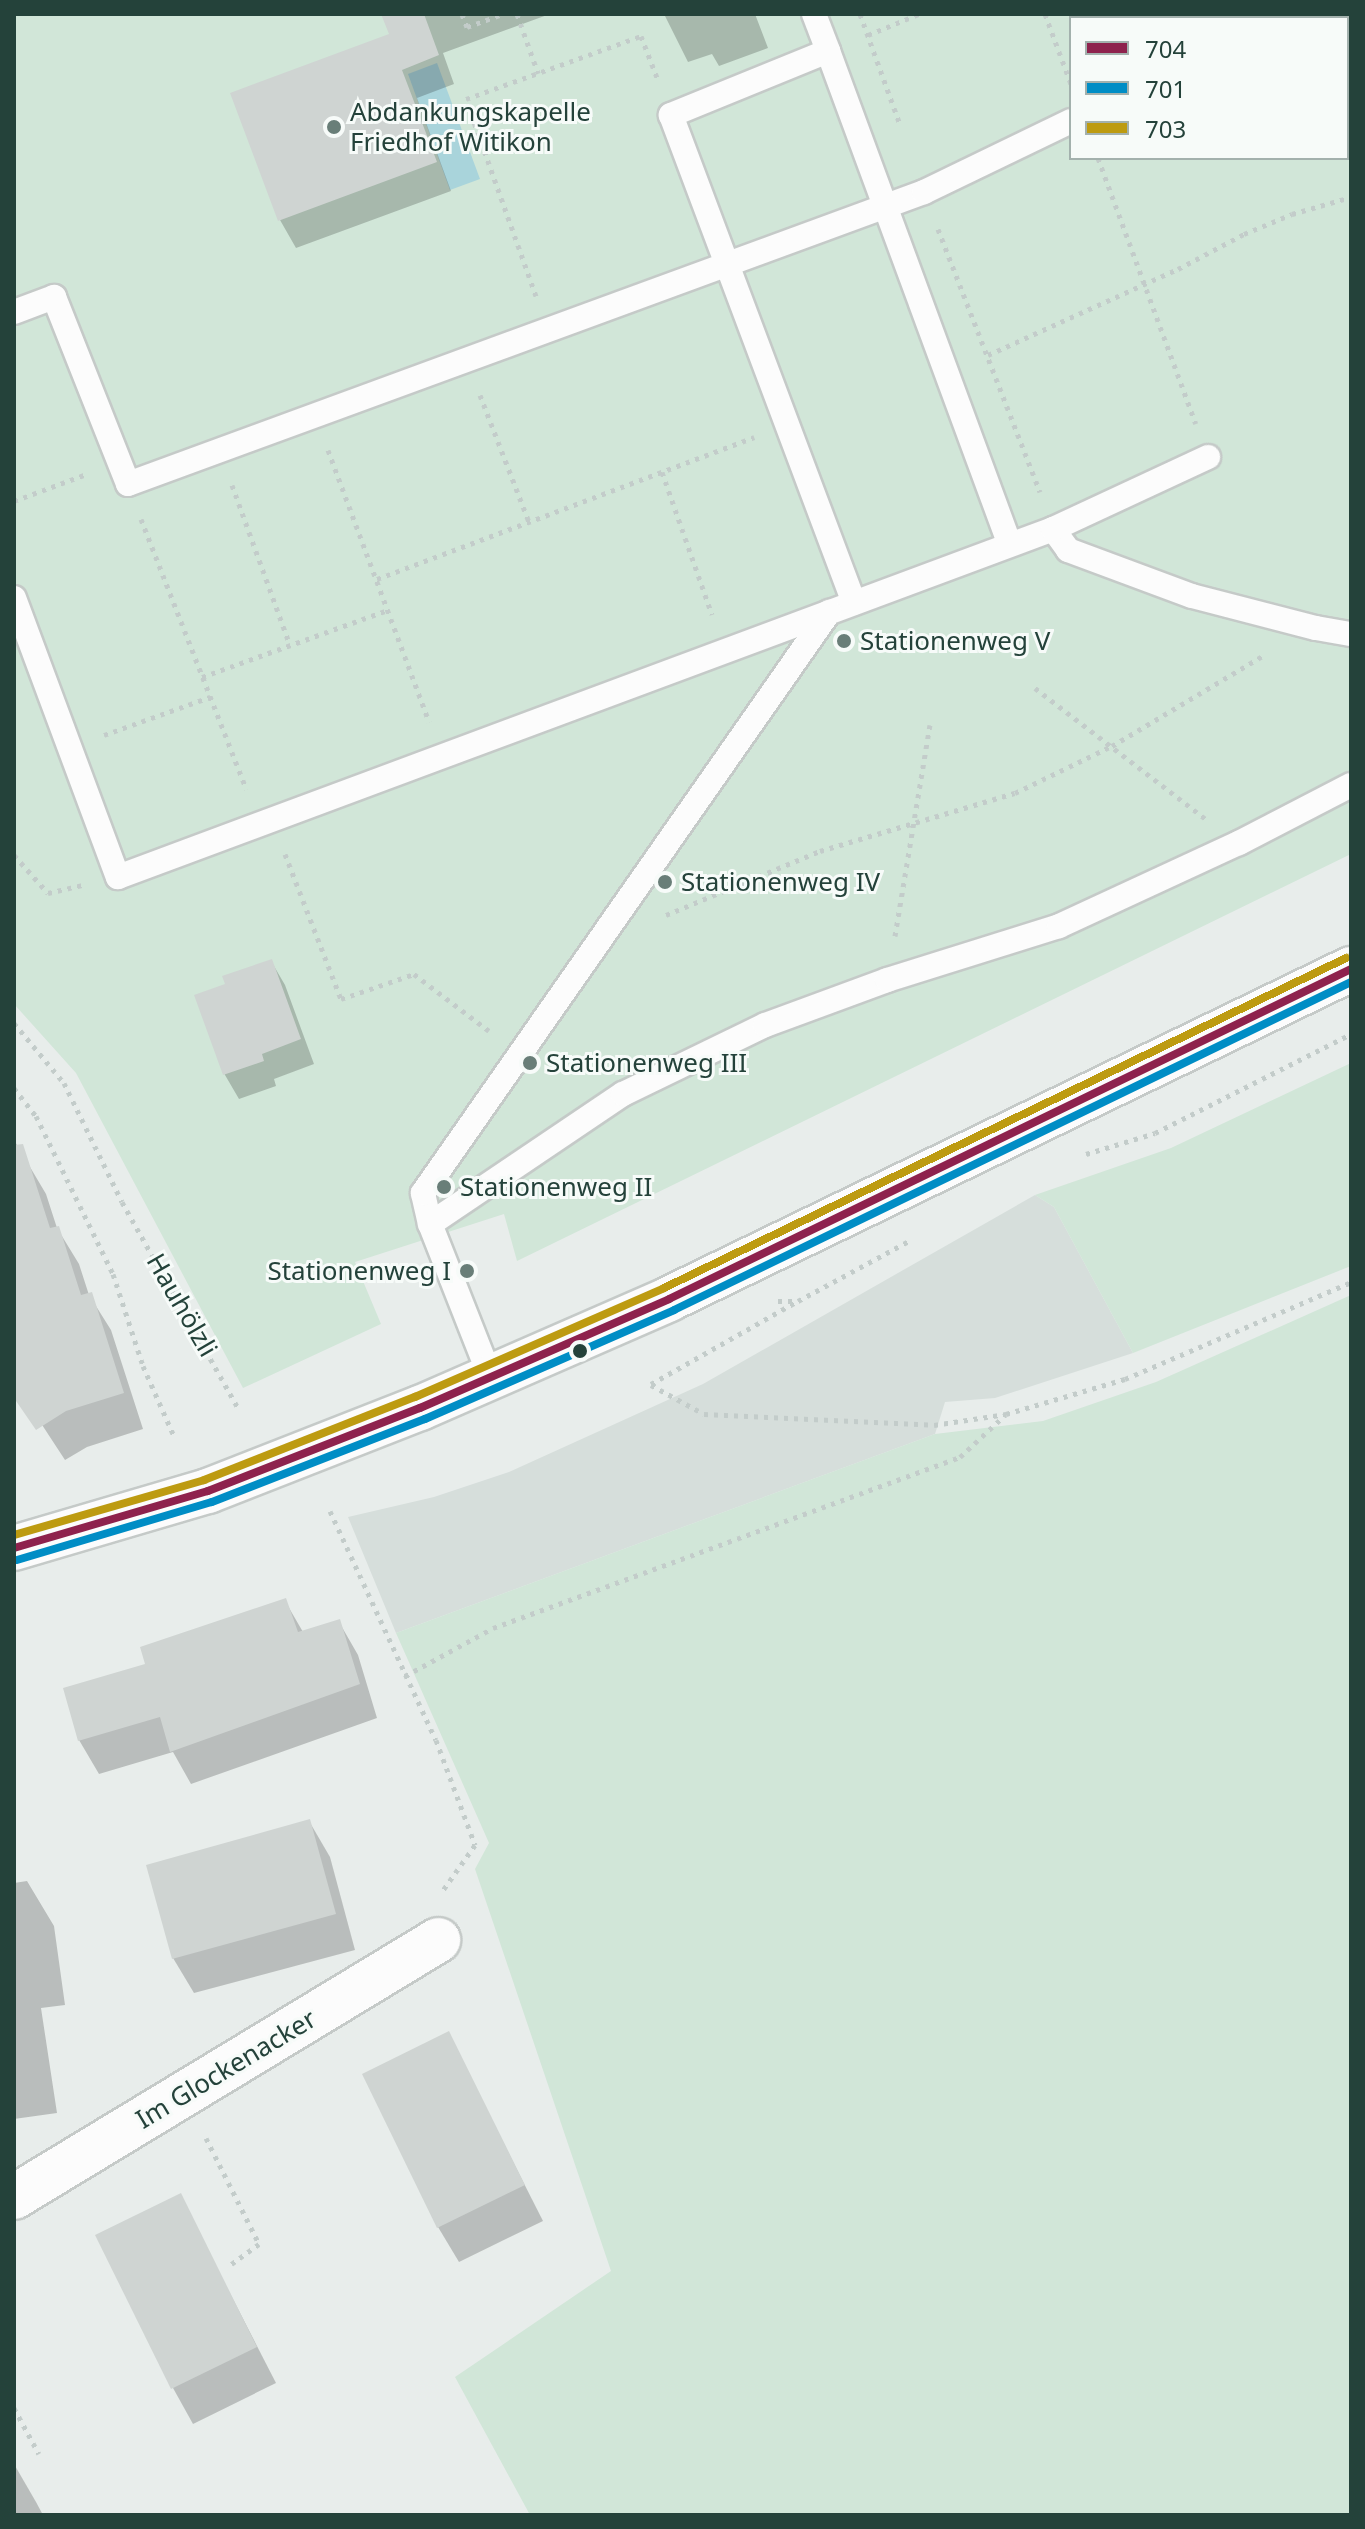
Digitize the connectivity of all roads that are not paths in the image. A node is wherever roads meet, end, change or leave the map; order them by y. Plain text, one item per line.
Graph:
1 (814, 14) edge
2 (828, 51) junction
3 (1069, 122) edge
4 (885, 207) junction
5 (727, 265) junction
6 (14, 312) edge
7 (1208, 457) road end
8 (1053, 529) junction
9 (1010, 545) junction
10 (14, 598) edge
11 (854, 603) junction
12 (829, 612) junction
13 (1351, 634) edge
14 (1351, 785) edge
15 (1351, 969) edge
16 (430, 1224) junction
17 (490, 1376) junction
18 (14, 1548) edge
19 (438, 1940) dead end
20 (14, 2197) edge

1 - 2 lane
2 - 4 lane
2 - 5 lane
3 - 4 lane
4 - 5 lane
4 - 9 lane
5 - 6 lane
5 - 11 lane
7 - 8 lane
8 - 9 lane
8 - 13 lane
9 - 11 lane
10 - 12 lane
11 - 12 lane
12 - 16 lane
14 - 16 lane
15 - 17 main road
16 - 17 lane
17 - 18 main road
19 - 20 main road, Im Glockenacker

